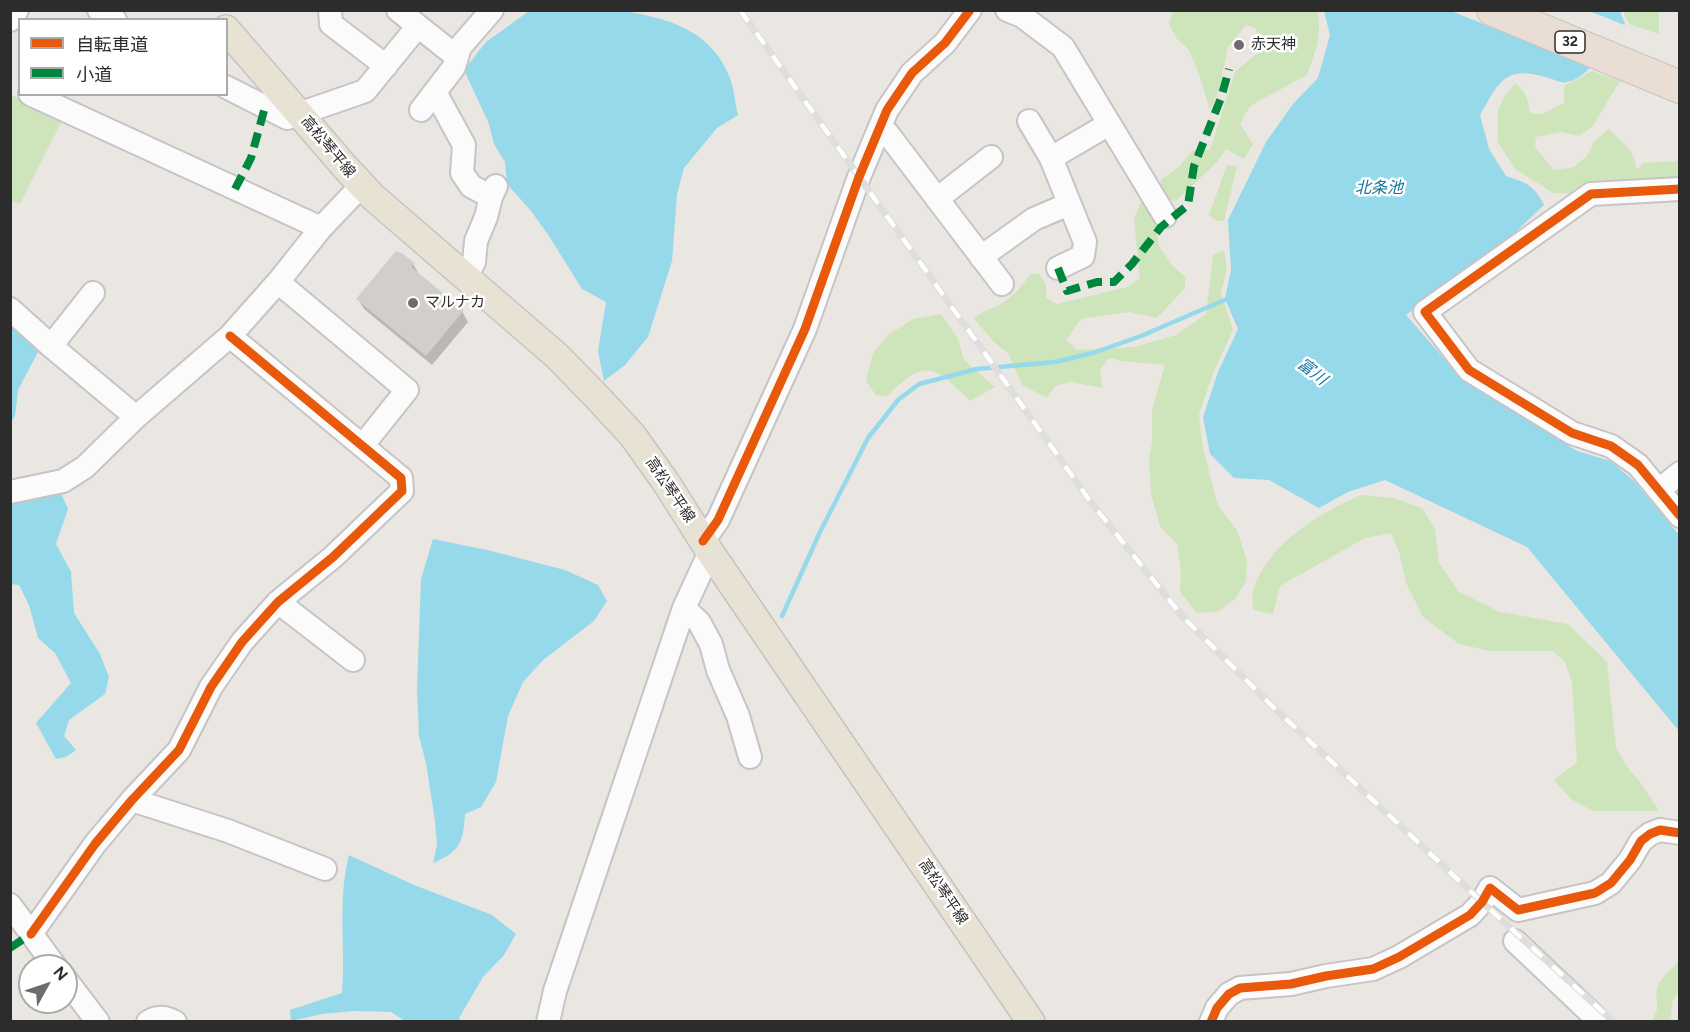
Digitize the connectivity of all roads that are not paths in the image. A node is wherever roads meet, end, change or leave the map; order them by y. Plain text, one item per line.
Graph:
1 (17, 10) edge
2 (99, 10) edge
3 (330, 10) edge
4 (398, 10) edge
5 (970, 10) edge
6 (1007, 10) edge
7 (1493, 10) edge
8 (1549, 10) edge
9 (483, 14) edge
10 (112, 18) edge
11 (10, 20) edge
12 (418, 26) junction
13 (228, 31) edge
14 (457, 57) junction
15 (1660, 64) edge
16 (386, 66) junction
17 (1680, 87) edge
18 (228, 88) edge
19 (34, 96) edge
20 (300, 114) junction
21 (1029, 121) dead end
22 (1109, 124) junction
23 (888, 134) dead end
24 (991, 157) dead end
25 (1052, 158) junction
26 (362, 186) junction
27 (1675, 195) edge
28 (937, 199) junction
29 (1069, 204) junction
30 (1165, 216) dead end
31 (321, 228) junction
32 (981, 257) junction
33 (1058, 268) dead end
34 (466, 277) junction
35 (278, 282) junction
36 (1002, 284) dead end
37 (93, 293) dead end
38 (10, 309) edge
39 (230, 336) junction
40 (51, 346) junction
41 (136, 417) junction
42 (363, 445) junction
43 (1680, 473) edge
44 (1659, 490) junction
45 (10, 492) edge
46 (1680, 516) edge
47 (707, 547) junction
48 (278, 602) junction
49 (684, 608) junction
50 (353, 660) dead end
51 (750, 757) dead end
52 (132, 800) junction
53 (1680, 833) edge
54 (325, 869) dead end
55 (10, 905) edge
56 (31, 934) junction
57 (1515, 941) dead end
58 (46, 954) edge
59 (78, 996) edge
60 (98, 1022) edge
61 (148, 1022) edge
62 (175, 1022) edge
63 (548, 1022) edge
64 (1031, 1022) edge
65 (1211, 1022) edge
66 (1595, 1022) edge

1 - 11 street
2 - 10 street
3 - 16 street
4 - 12 street
5 - 47 street
6 - 22 street
7 - 15 highway, 32
8 - 15 highway, 32
9 - 14 street
12 - 14 street
12 - 16 street
13 - 20 main road, 高松琴平線
14 - 34 street
15 - 17 highway, 32
16 - 20 street
18 - 20 street
19 - 31 street
20 - 26 main road, 高松琴平線
21 - 25 street
22 - 25 street
22 - 30 street
23 - 28 street
24 - 28 street
25 - 29 street
26 - 31 street
26 - 34 main road, 高松琴平線
27 - 44 street
28 - 32 street
29 - 32 street
29 - 33 street
31 - 35 street
32 - 36 street
34 - 47 main road, 高松琴平線
35 - 39 street
35 - 42 street
37 - 40 street
38 - 40 street
39 - 41 street
39 - 42 street
40 - 41 street
41 - 45 street
42 - 48 street
43 - 44 street
44 - 46 street
47 - 49 street
47 - 64 main road, 高松琴平線
48 - 50 street
48 - 52 street
49 - 51 street
49 - 63 street
52 - 54 street
52 - 56 street
53 - 65 street
55 - 56 street
56 - 58 street
57 - 66 street
59 - 60 street
61 - 62 street

